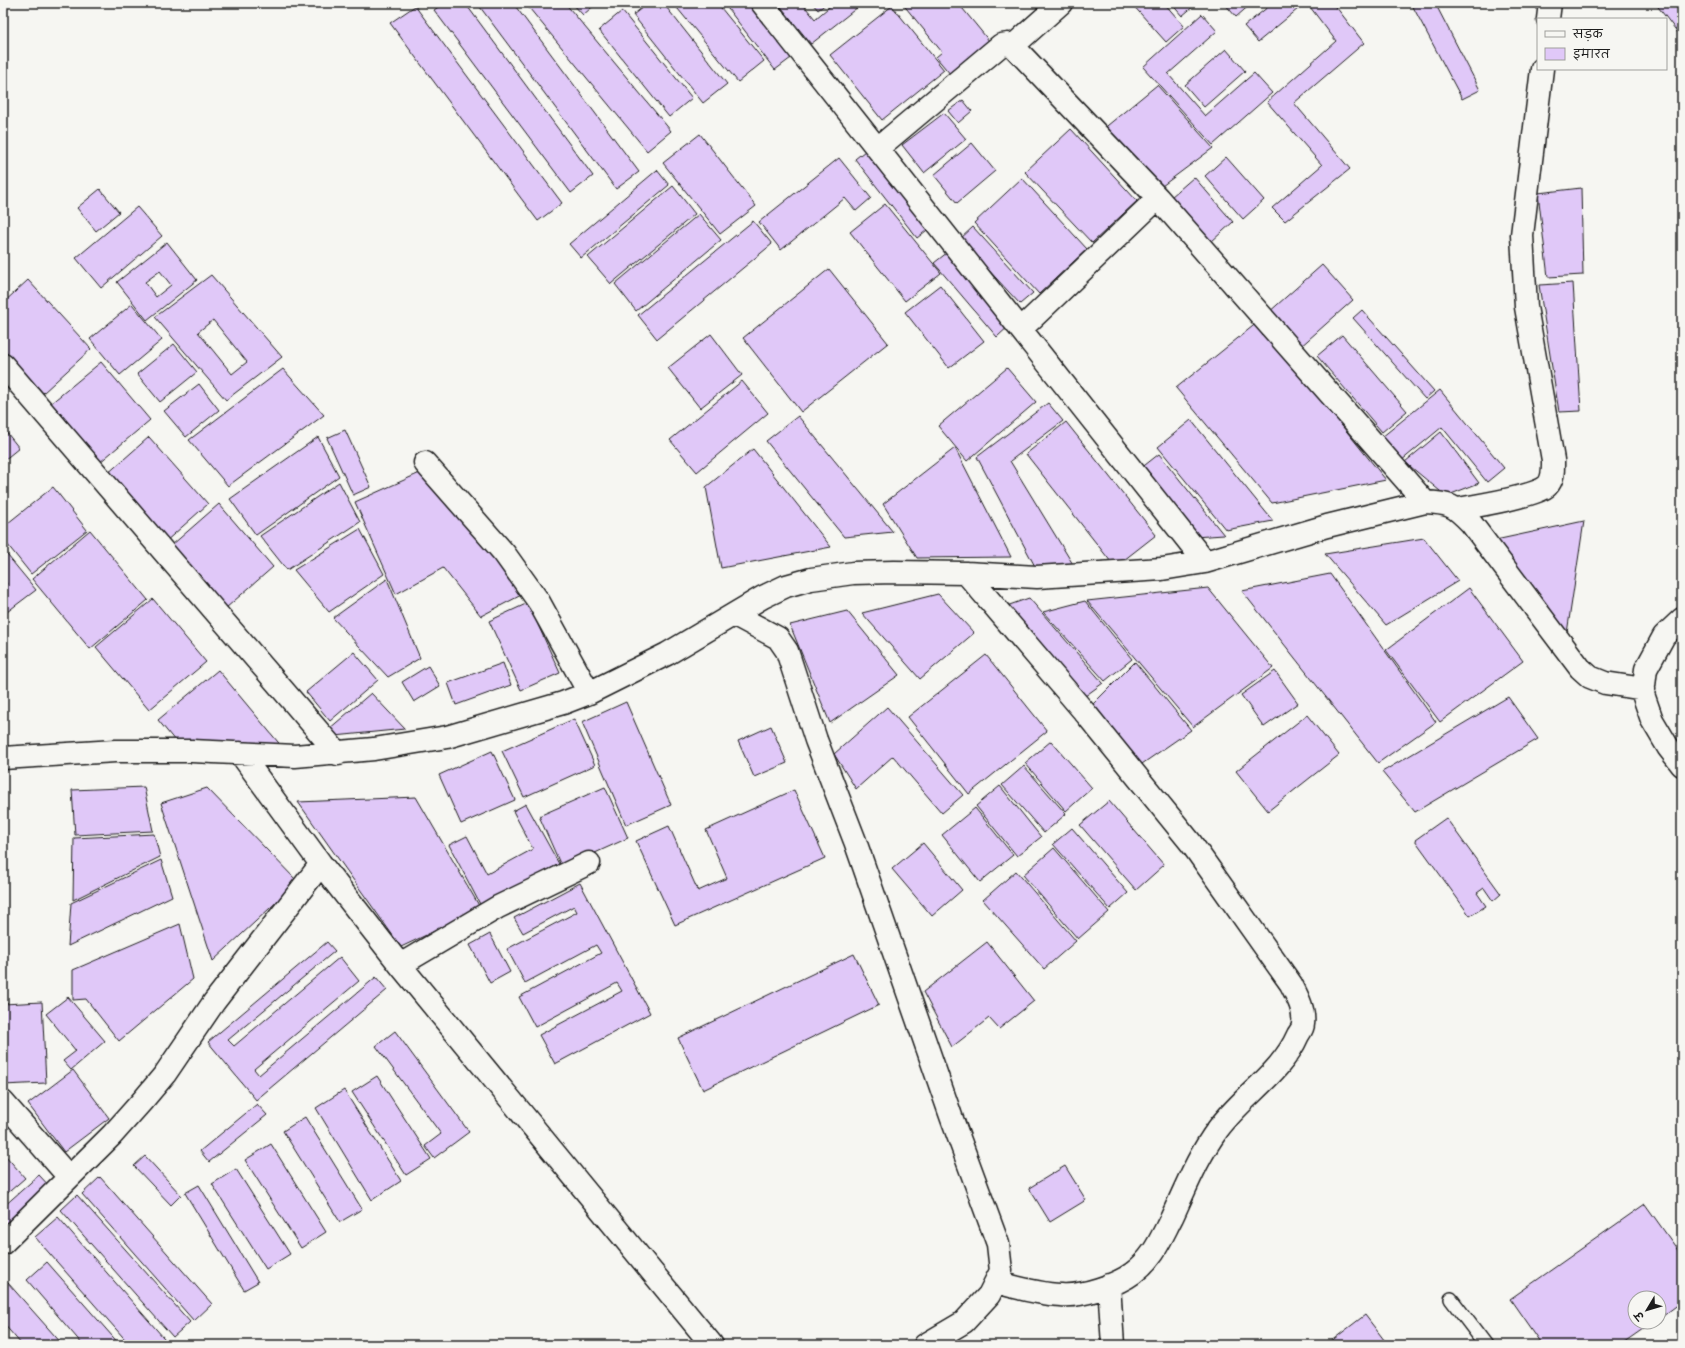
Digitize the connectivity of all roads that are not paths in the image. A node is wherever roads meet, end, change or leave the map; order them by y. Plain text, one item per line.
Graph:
1 (762, 3) edge
2 (1061, 3) edge
3 (1550, 3) edge
4 (1548, 18) edge
5 (1013, 46) junction
6 (1542, 70) edge
7 (878, 148) junction
8 (1158, 198) junction
9 (1021, 329) junction
10 (3, 365) edge
11 (425, 463) dead end
12 (1425, 502) junction
13 (1458, 509) junction
14 (1205, 562) junction
15 (966, 573) junction
16 (735, 615) junction
17 (1682, 619) edge
18 (1644, 689) junction
19 (589, 693) junction
20 (240, 753) junction
21 (338, 754) junction
22 (3, 758) edge
23 (1682, 765) edge
24 (589, 863) dead end
25 (321, 864) junction
26 (400, 965) junction
27 (3, 1102) edge
28 (70, 1177) junction
29 (3, 1243) edge
30 (996, 1282) junction
31 (1109, 1285) junction
32 (1451, 1300) dead end
33 (712, 1345) edge
34 (925, 1345) edge
35 (1113, 1345) edge
36 (1486, 1345) edge

1 - 7 street
2 - 5 street
3 - 4 street
5 - 7 street
5 - 8 street
6 - 13 street
7 - 9 street
8 - 9 street
8 - 12 street
9 - 14 street
10 - 21 street
11 - 19 street
12 - 13 street
12 - 14 street
13 - 18 street
14 - 15 street
15 - 16 street
15 - 31 street
16 - 19 street
16 - 30 street
17 - 18 street
18 - 23 street
19 - 21 street
20 - 21 street
20 - 22 street
20 - 25 street
24 - 26 street
25 - 26 street
25 - 28 street
26 - 33 street
27 - 28 street
28 - 29 street
30 - 31 street
30 - 34 street
31 - 35 street
32 - 36 lane

